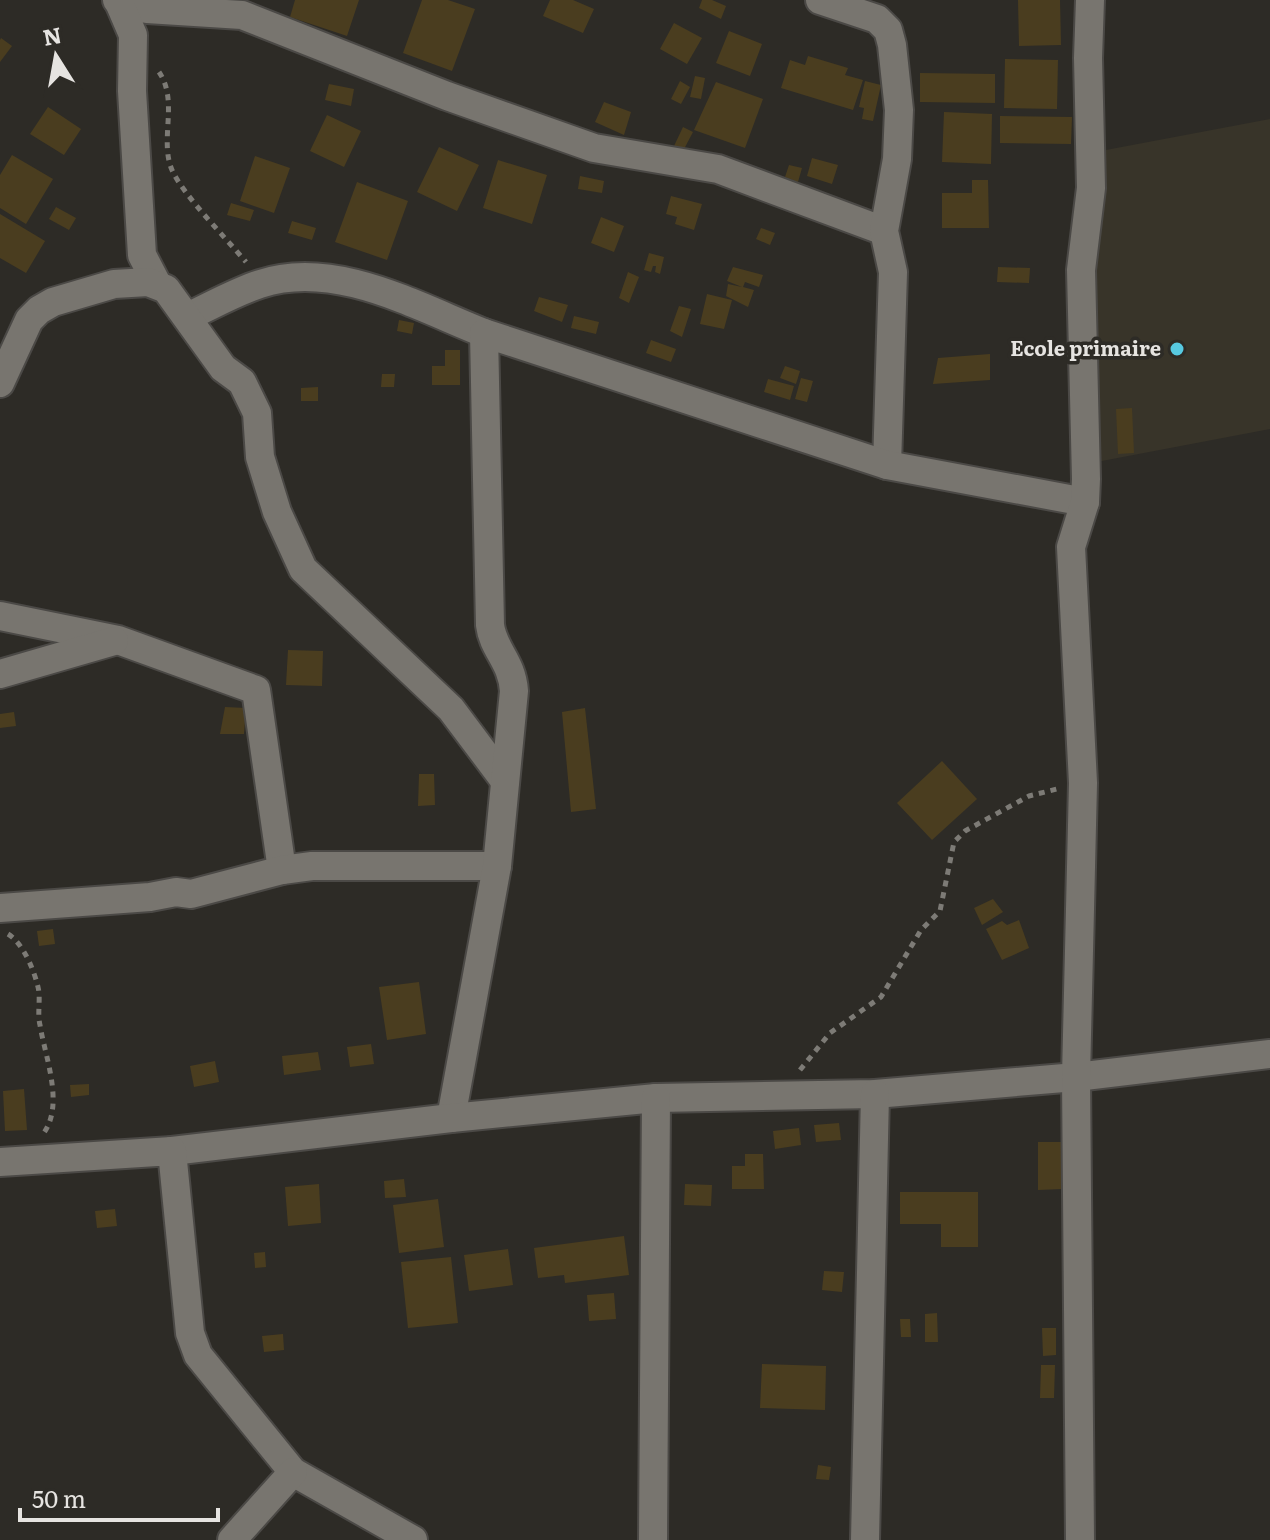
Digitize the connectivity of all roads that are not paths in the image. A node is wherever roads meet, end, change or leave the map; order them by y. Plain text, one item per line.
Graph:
1 (118, 0) edge
2 (820, 0) edge
3 (892, 0) edge
4 (1090, 0) edge
5 (248, 7) edge
6 (888, 30) junction
7 (884, 231) junction
8 (157, 284) junction
9 (187, 317) junction
10 (484, 333) junction
11 (0, 383) edge
12 (887, 465) junction
13 (1085, 502) junction
14 (0, 616) edge
15 (118, 640) junction
16 (0, 674) edge
17 (505, 781) junction
18 (497, 866) junction
19 (282, 870) junction
20 (0, 908) edge
21 (1270, 1054) edge
22 (1076, 1077) junction
23 (875, 1094) junction
24 (656, 1098) junction
25 (451, 1118) junction
26 (172, 1151) junction
27 (11, 1161) edge
28 (293, 1472) junction
29 (232, 1540) edge
30 (413, 1540) edge
31 (653, 1540) edge
32 (865, 1540) edge
33 (1080, 1540) edge

1 - 5 street
1 - 8 street
2 - 6 street
3 - 6 street
4 - 13 street
5 - 7 street
6 - 7 street
7 - 12 street
8 - 9 street
8 - 11 street
9 - 10 street
9 - 17 street
10 - 12 street
10 - 17 street
12 - 13 street
13 - 22 street
14 - 15 street
15 - 16 street
15 - 19 street
17 - 18 street
18 - 19 street
18 - 25 street
19 - 20 street
21 - 22 street
22 - 23 street
22 - 33 street
23 - 24 street
23 - 32 street
24 - 25 street
24 - 31 street
25 - 26 street
26 - 27 street
26 - 28 street
28 - 29 street
28 - 30 street

